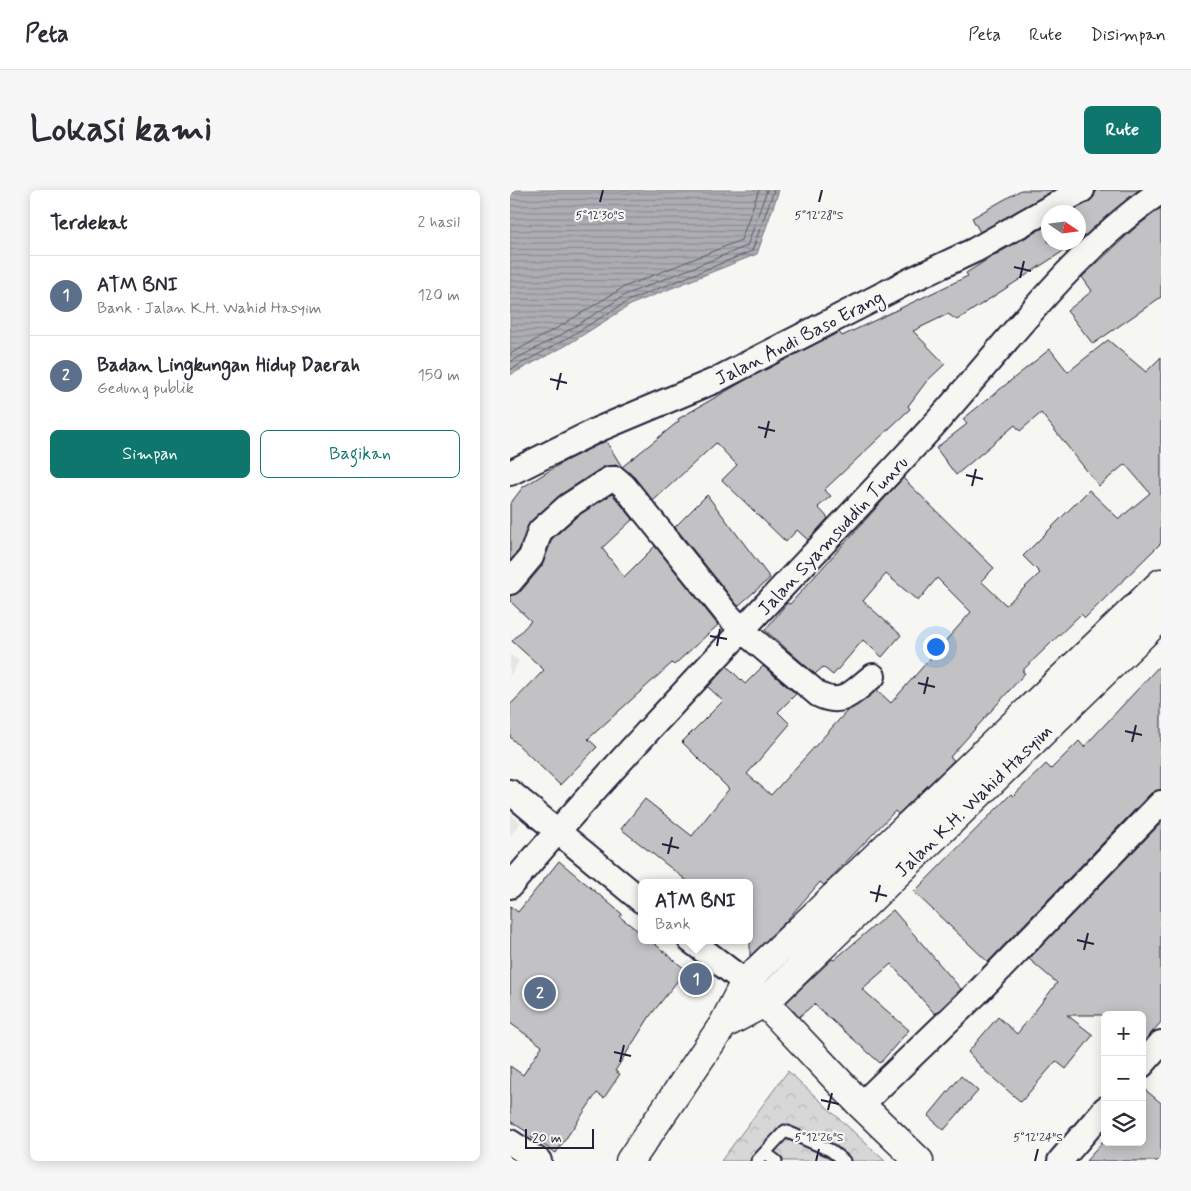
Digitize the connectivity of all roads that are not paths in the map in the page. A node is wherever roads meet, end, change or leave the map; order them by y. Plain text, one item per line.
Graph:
1 (1082, 190) edge
2 (1161, 191) edge
3 (510, 473) edge
4 (510, 582) edge
5 (1161, 583) edge
6 (1161, 617) edge
7 (743, 631) junction
8 (873, 676) dead end
9 (510, 792) edge
10 (1161, 803) edge
11 (558, 831) junction
12 (510, 886) edge
13 (638, 899) edge
14 (695, 944) edge
15 (745, 982) junction
16 (764, 1003) junction
17 (722, 1025) junction
18 (1161, 1043) edge
19 (1146, 1060) edge
20 (861, 1105) junction
21 (1101, 1114) edge
22 (510, 1142) edge
23 (761, 1157) edge
24 (539, 1161) edge
25 (630, 1161) edge
26 (776, 1161) edge
27 (844, 1161) edge
28 (919, 1161) edge
29 (1060, 1161) edge

1 - 3 street, Jalan Andi Baso Erang
2 - 7 street, Jalan Syamsuddin Tunru
4 - 7 street
5 - 15 main road, Jalan K.H. Wahid Hasyim
6 - 16 main road, Jalan K.H. Wahid Hasyim
7 - 8 street
7 - 11 street, Jalan Syamsuddin Tunru
9 - 11 street
10 - 20 street
11 - 12 street, Jalan Syamsuddin Tunru
11 - 13 street
14 - 15 street
15 - 16 main road
15 - 17 main road, Jalan K.H. Wahid Hasyim
16 - 17 main road, Jalan K.H. Wahid Hasyim
16 - 20 main road
17 - 25 main road, Jalan K.H. Wahid Hasyim
18 - 19 street
20 - 28 main road
21 - 29 street
22 - 24 street
23 - 26 lane
23 - 27 lane

